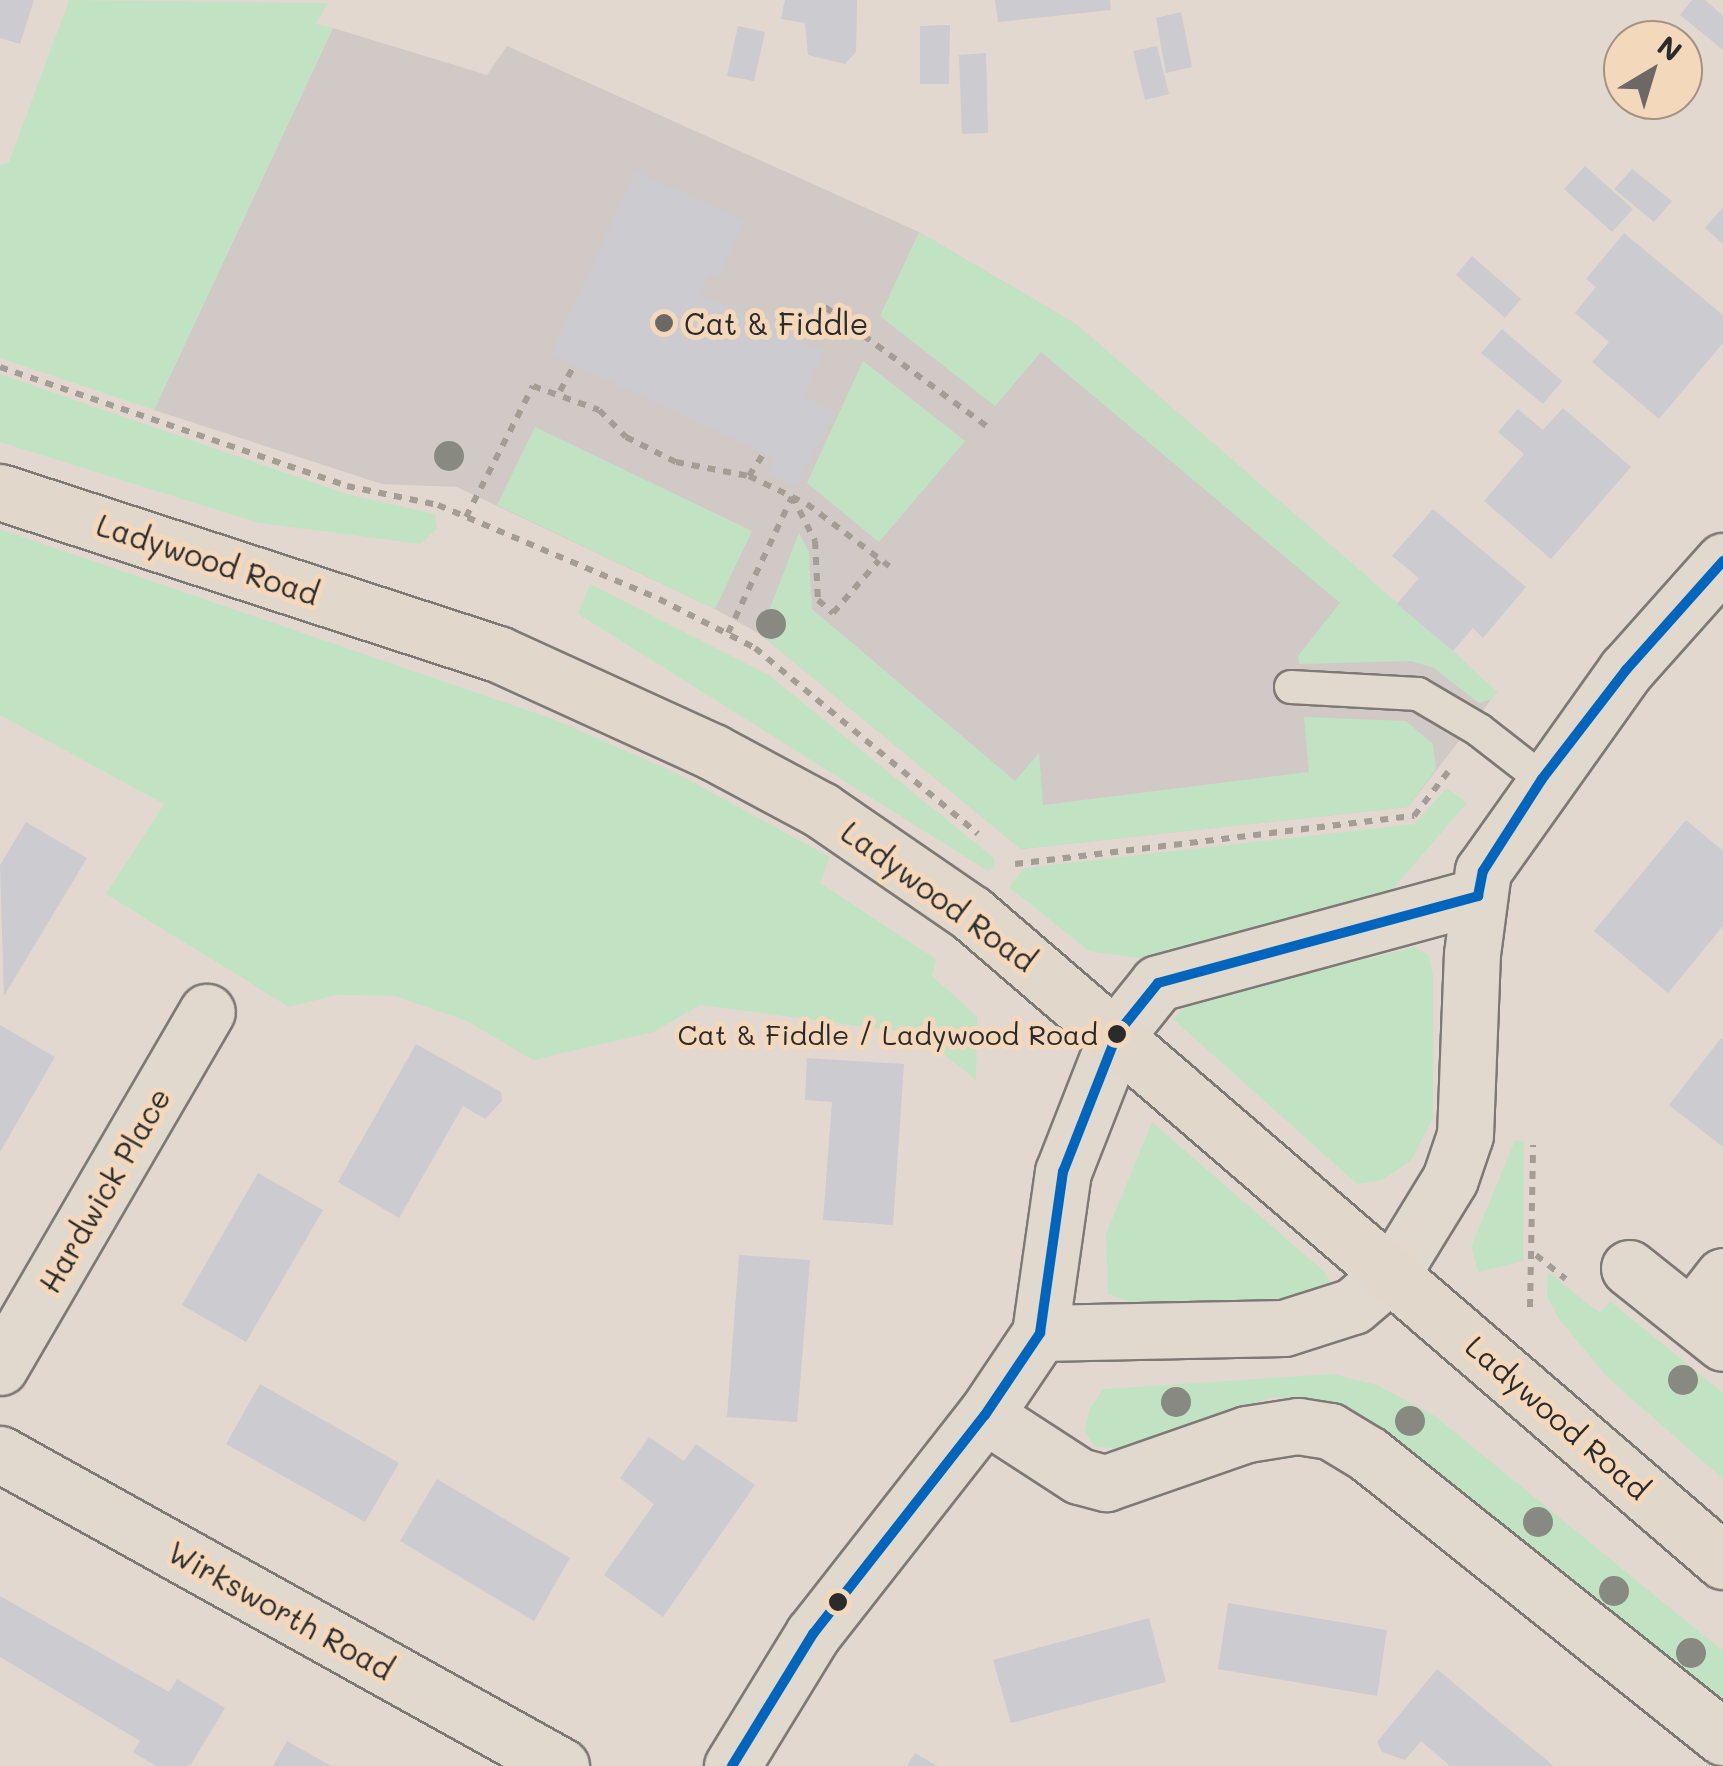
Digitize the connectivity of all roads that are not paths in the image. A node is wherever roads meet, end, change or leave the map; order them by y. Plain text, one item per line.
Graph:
1 (0, 492) edge
2 (1723, 561) edge
3 (1291, 686) dead end
4 (1542, 780) junction
5 (1478, 896) junction
6 (207, 1012) dead end
7 (1117, 1034) junction
8 (1629, 1268) dead end
9 (1393, 1272) junction
10 (1712, 1312) edge
11 (1040, 1333) junction
12 (0, 1367) edge
13 (985, 1415) junction
14 (0, 1454) edge
15 (1723, 1560) edge
16 (1723, 1737) edge
17 (562, 1766) edge
18 (732, 1766) edge

1 - 7 main road, Ladywood Road
2 - 4 street
3 - 4 lane
4 - 5 street
5 - 7 street
5 - 9 street
6 - 12 street, Hardwick Place
7 - 9 main road, Ladywood Road
7 - 11 street
8 - 10 street
9 - 11 street
9 - 15 main road, Ladywood Road
11 - 13 street
13 - 16 street
13 - 18 street
14 - 17 street, Wirksworth Road

